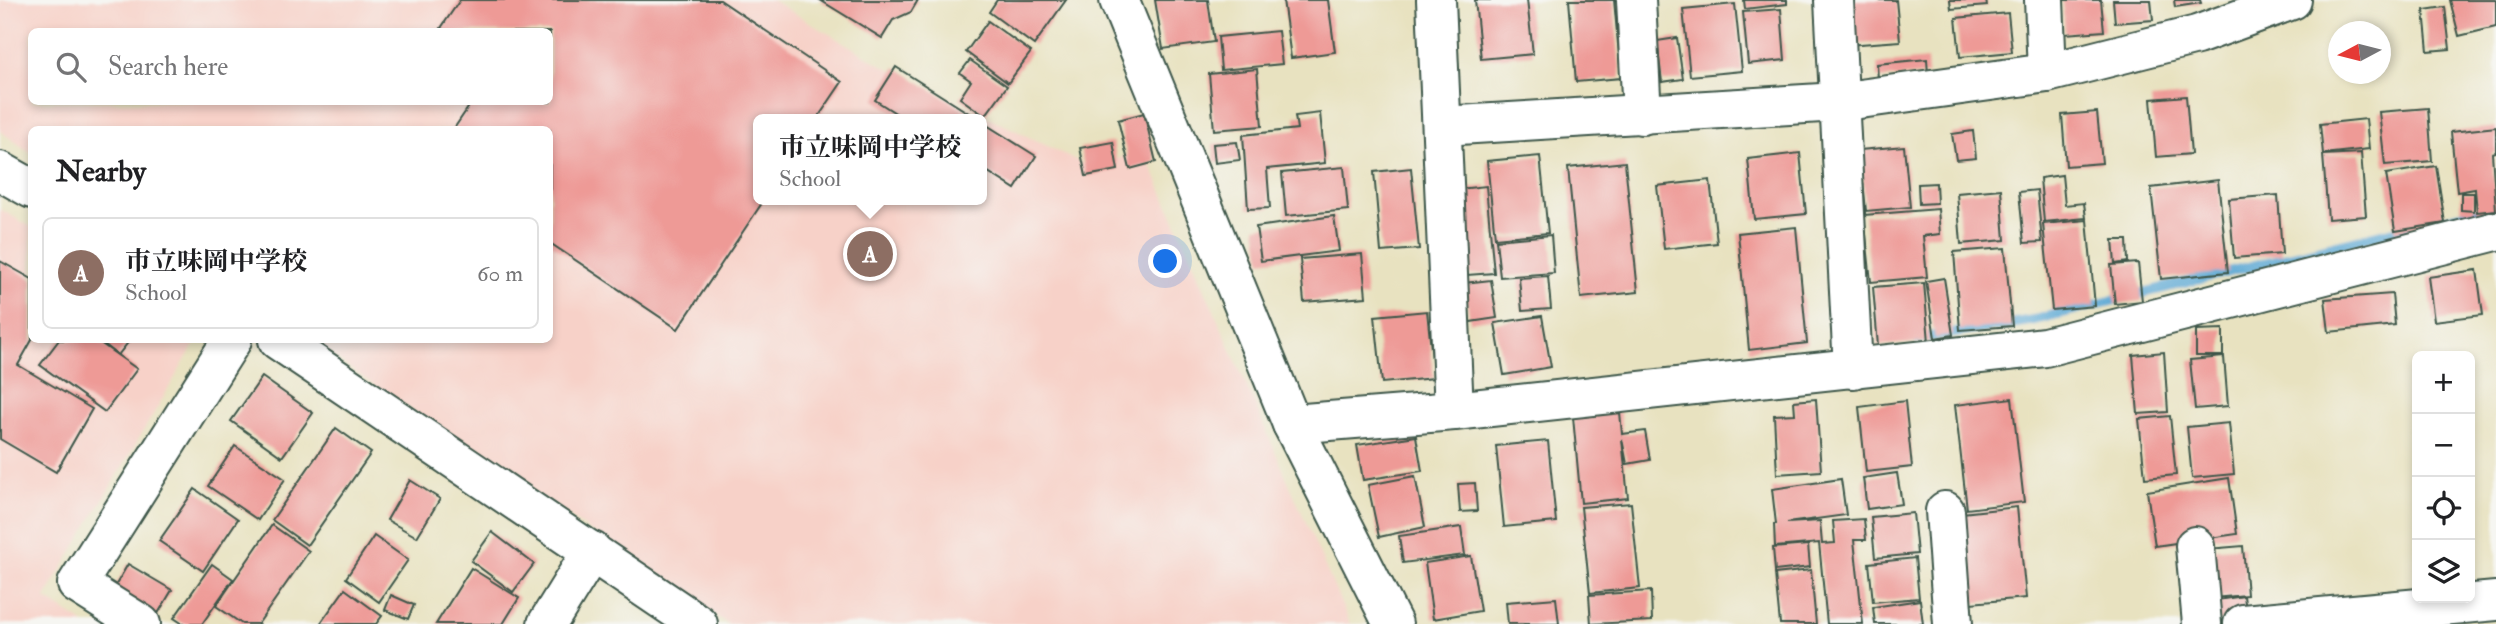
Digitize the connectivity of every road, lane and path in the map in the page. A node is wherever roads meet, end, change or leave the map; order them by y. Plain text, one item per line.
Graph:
1 (1119, 0) edge
2 (1436, 0) edge
3 (1636, 0) edge
4 (1834, 0) edge
5 (2043, 0) edge
6 (2292, 0) edge
7 (2047, 74) junction
8 (1838, 102) junction
9 (1643, 115) junction
10 (1442, 126) junction
11 (0, 171) edge
12 (28, 188) edge
13 (2496, 231) edge
14 (230, 343) edge
15 (282, 343) edge
16 (1853, 369) junction
17 (1454, 411) junction
18 (1292, 424) junction
19 (1945, 511) dead end
20 (2195, 546) dead end
21 (592, 551) junction
22 (2496, 601) edge
23 (2339, 620) edge
24 (141, 624) edge
25 (547, 624) edge
26 (698, 624) edge
27 (1393, 624) edge
28 (1953, 624) edge
29 (2202, 624) edge
30 (2243, 624) edge

1 - 18 street
2 - 10 street
3 - 9 street
4 - 8 street
5 - 7 street
6 - 7 street
7 - 8 street
8 - 9 street
8 - 16 street
9 - 10 street
10 - 17 street
11 - 12 street
13 - 16 street
14 - 24 street
15 - 21 street
16 - 17 street
17 - 18 street
18 - 27 street
19 - 28 street
20 - 29 street
21 - 25 street
21 - 26 street
22 - 23 street
23 - 30 street

